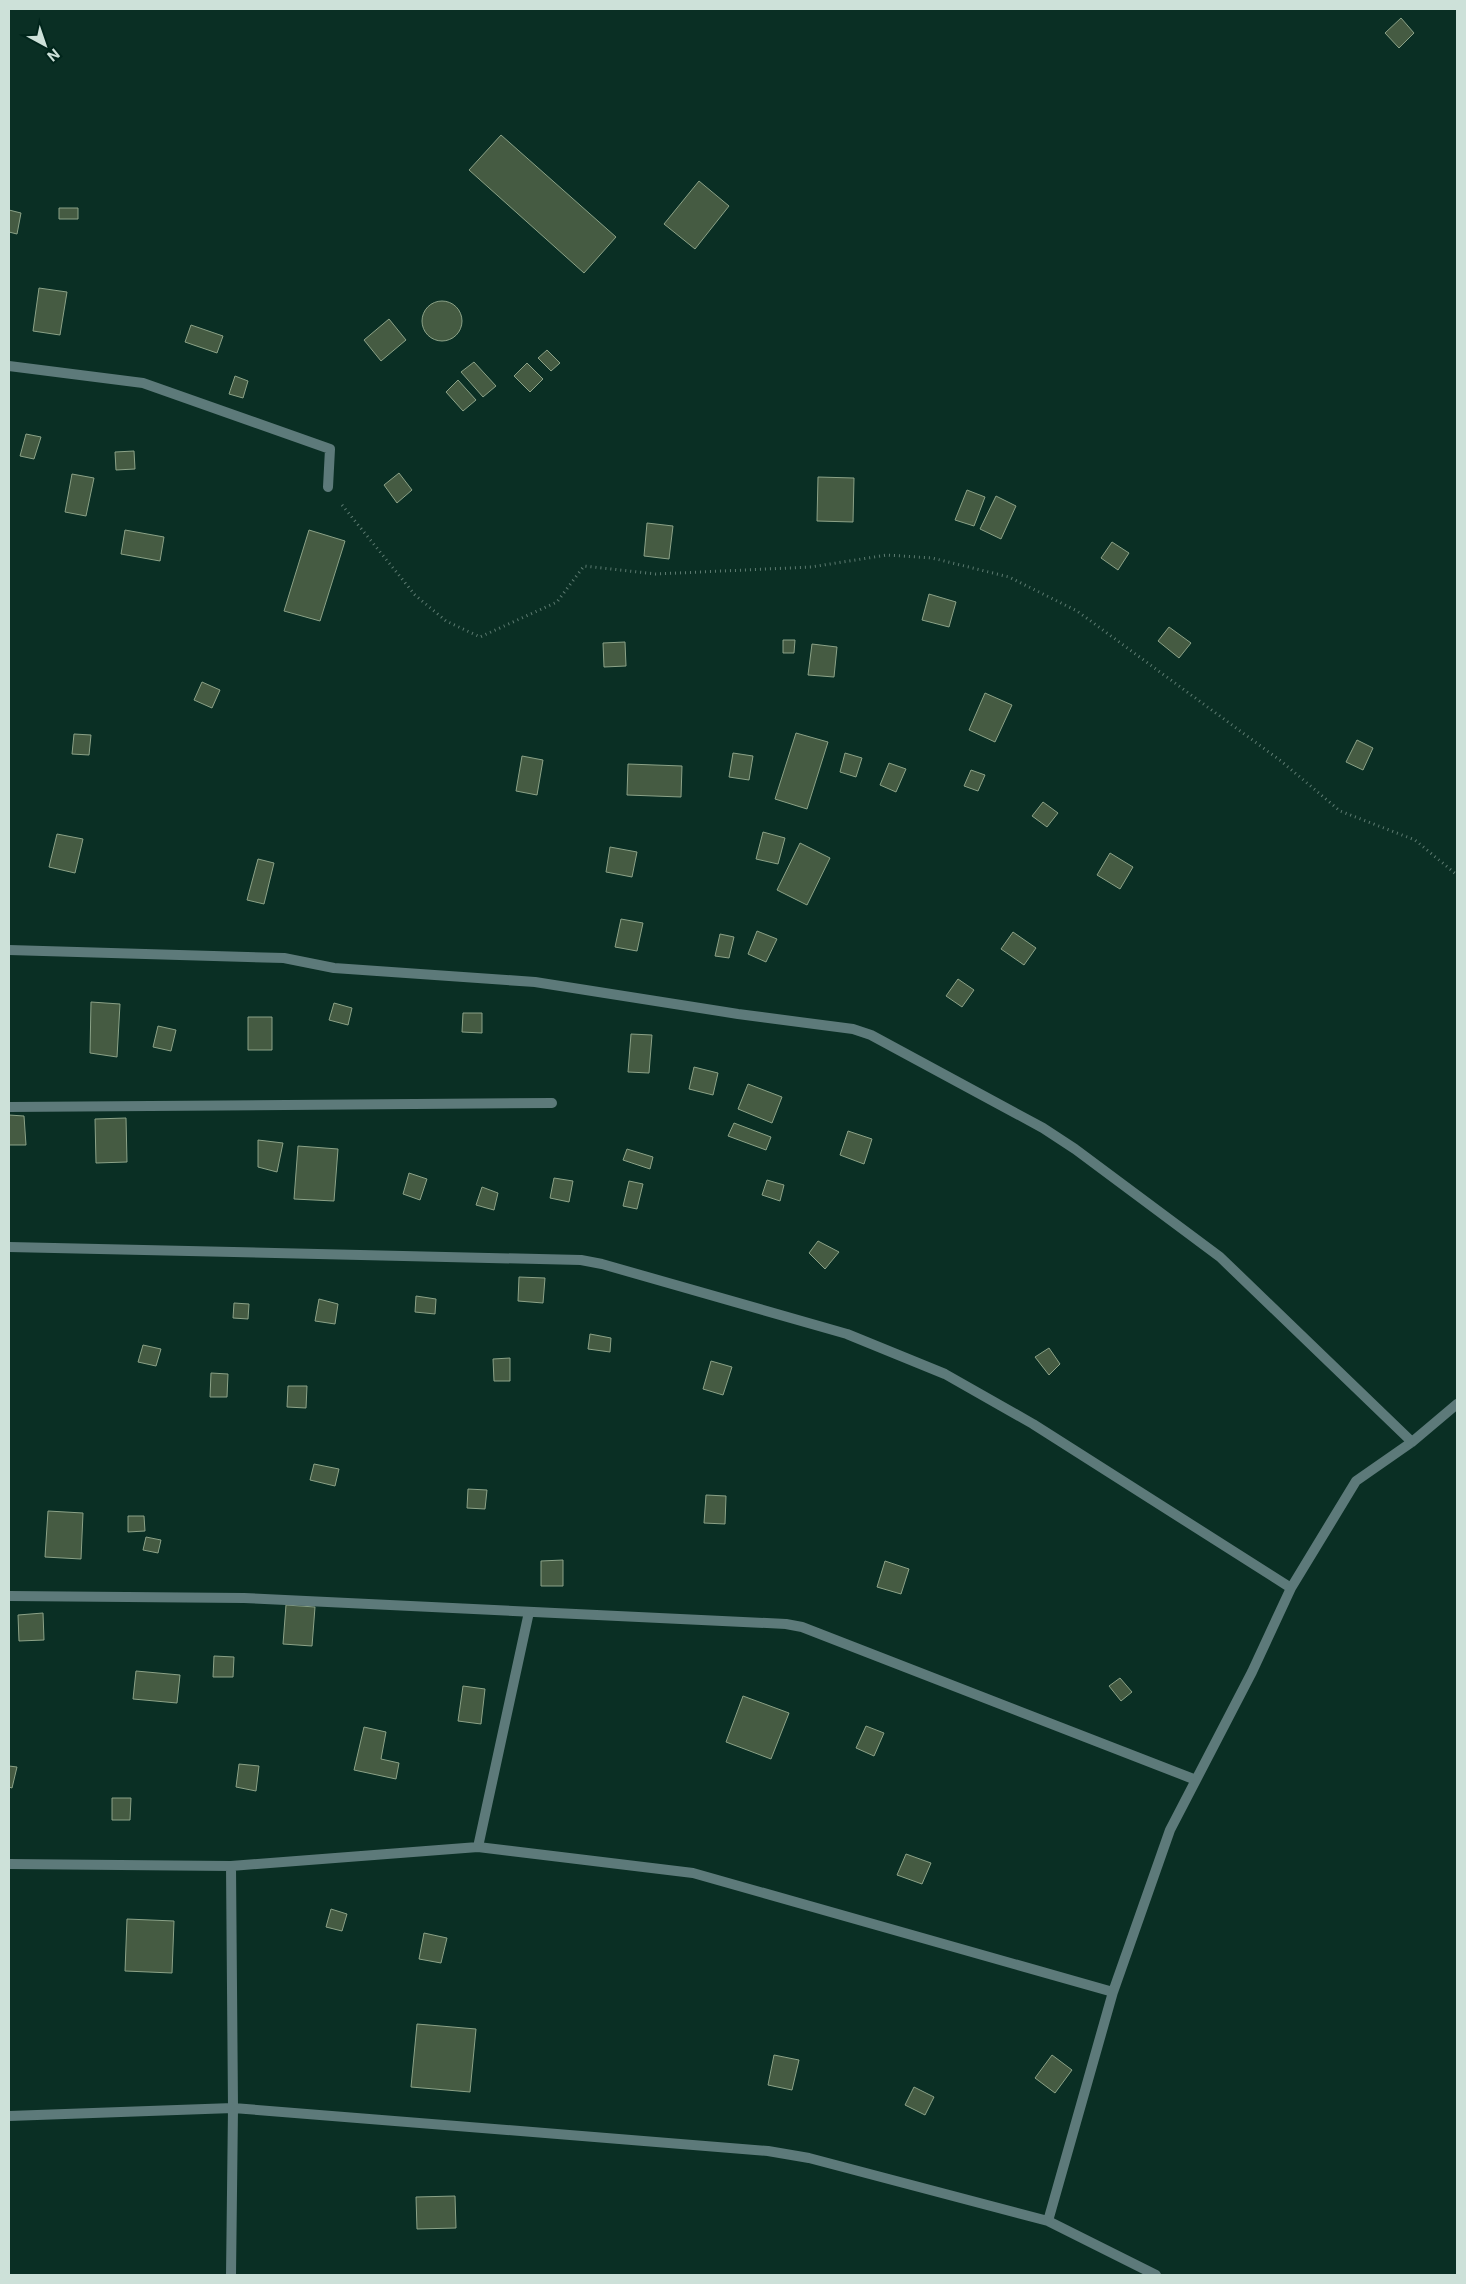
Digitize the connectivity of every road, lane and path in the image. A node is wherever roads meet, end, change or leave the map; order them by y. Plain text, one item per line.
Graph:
1 (9, 366) edge
2 (328, 487) joint
3 (1457, 875) edge
4 (9, 950) edge
5 (552, 1102) dead end
6 (9, 1107) edge
7 (9, 1247) edge
8 (1457, 1404) edge
9 (1412, 1442) junction
10 (1291, 1588) junction
11 (9, 1596) edge
12 (529, 1612) junction
13 (1196, 1780) junction
14 (478, 1846) junction
15 (9, 1864) edge
16 (231, 1866) junction
17 (1113, 1992) junction
18 (233, 2108) junction
19 (9, 2116) edge
20 (1048, 2222) junction
21 (231, 2275) edge
22 (1156, 2275) edge

1 - 2 street
2 - 3 path
4 - 9 street
5 - 6 street
7 - 10 street
8 - 9 street
9 - 10 street
10 - 13 street
11 - 12 street
12 - 13 street
12 - 14 street
13 - 17 street
14 - 16 street
14 - 17 street
15 - 16 street
16 - 18 street
17 - 20 street
18 - 19 street
18 - 20 street
18 - 21 street
20 - 22 street

